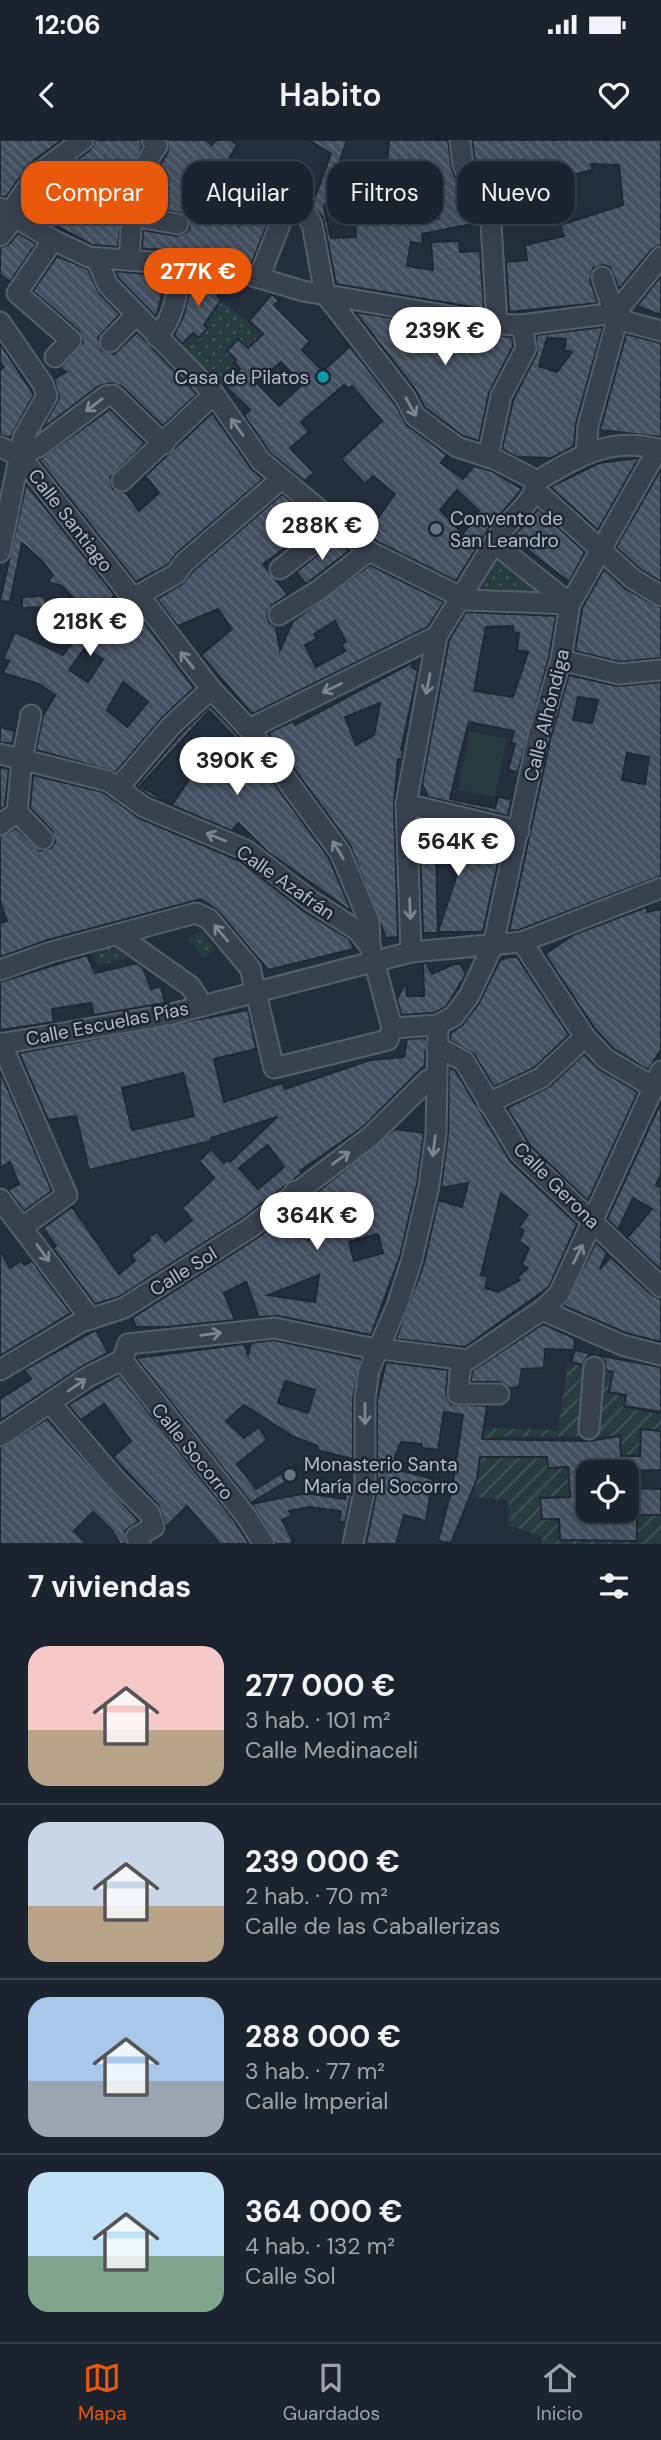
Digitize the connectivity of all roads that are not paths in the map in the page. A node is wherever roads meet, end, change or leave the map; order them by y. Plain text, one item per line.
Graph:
1 (83, 140) edge
2 (152, 140) edge
3 (460, 140) edge
4 (146, 161) edge
5 (7, 214) edge
6 (168, 222) edge
7 (131, 224) edge
8 (178, 224) dead end
9 (0, 236) edge
10 (53, 240) junction
11 (661, 257) edge
12 (96, 258) junction
13 (129, 260) junction
14 (182, 262) junction
15 (602, 277) dead end
16 (259, 278) junction
17 (325, 294) junction
18 (136, 315) junction
19 (616, 316) junction
20 (0, 322) edge
21 (497, 324) junction
22 (522, 325) junction
23 (661, 331) edge
24 (157, 337) junction
25 (110, 342) dead end
26 (54, 357) dead end
27 (214, 394) junction
28 (164, 444) junction
29 (0, 447) edge
30 (659, 450) edge
31 (586, 453) junction
32 (20, 456) junction
33 (488, 457) junction
34 (280, 480) junction
35 (122, 481) dead end
36 (536, 486) junction
37 (336, 526) junction
38 (494, 543) junction
39 (369, 551) junction
40 (602, 551) junction
41 (0, 552) edge
42 (279, 569) dead end
43 (137, 596) junction
44 (661, 596) edge
45 (460, 598) junction
46 (570, 604) junction
47 (279, 615) dead end
48 (437, 636) junction
49 (561, 660) junction
50 (661, 670) edge
51 (211, 689) junction
52 (31, 715) dead end
53 (249, 729) junction
54 (0, 754) edge
55 (22, 760) junction
56 (118, 789) junction
57 (406, 804) junction
58 (18, 812) junction
59 (0, 825) edge
60 (519, 831) junction
61 (43, 839) dead end
62 (661, 888) edge
63 (118, 935) junction
64 (522, 942) junction
65 (493, 945) junction
66 (411, 951) junction
67 (372, 953) junction
68 (0, 970) edge
69 (255, 991) junction
70 (202, 1004) junction
71 (438, 1025) junction
72 (392, 1028) junction
73 (585, 1037) junction
74 (1, 1043) edge
75 (436, 1046) junction
76 (436, 1078) junction
77 (658, 1079) edge
78 (488, 1103) junction
79 (295, 1191) junction
80 (0, 1199) edge
81 (594, 1222) junction
82 (23, 1226) junction
83 (306, 1228) dead end
84 (661, 1287) edge
85 (542, 1310) junction
86 (118, 1311) junction
87 (91, 1319) junction
88 (602, 1336) junction
89 (377, 1347) junction
90 (131, 1348) junction
91 (661, 1355) edge
92 (461, 1361) junction
93 (0, 1370) edge
94 (499, 1394) dead end
95 (50, 1403) junction
96 (589, 1429) dead end
97 (0, 1436) edge
98 (140, 1544) edge
99 (264, 1544) edge
100 (354, 1544) edge

1 - 5 street
2 - 4 street
3 - 21 street
5 - 9 street
5 - 10 street
6 - 8 street
7 - 13 street
10 - 12 street
10 - 26 street
11 - 19 street
12 - 13 street
12 - 18 street
13 - 14 street
14 - 16 street
14 - 24 street
15 - 19 street
16 - 17 street
16 - 17 street
17 - 21 street
17 -> 33 street
18 - 24 street
18 - 25 street
19 - 22 street
19 - 23 street
19 - 31 street
20 - 32 street
21 - 22 street
22 - 33 street
24 - 27 street
27 - 28 street
34 -> 27 street
28 -> 32 street
28 - 35 street
29 - 32 street
30 - 31 street
30 - 40 street, Calle Alhóndiga
31 - 36 street
32 - 41 street
32 - 43 street, Calle Santiago
33 - 36 street
34 - 37 street
34 - 43 street
36 - 38 street
36 - 40 street
37 - 39 street
37 - 42 street
38 - 45 street
38 - 46 street
39 - 45 street
39 - 47 street
40 - 44 street
40 - 46 street, Calle Alhóndiga
51 -> 43 street, Calle Santiago
45 - 46 street
45 - 48 street
46 - 49 street, Calle Alhóndiga
48 -> 53 street
48 -> 57 street
49 - 50 street
49 - 60 street, Calle Alhóndiga
51 - 53 street, Calle Santiago
51 - 56 street
52 - 55 street
67 -> 53 street, Calle Santiago
54 - 55 street, Calle Azafrán
55 - 56 street, Calle Azafrán
55 - 58 street
67 -> 56 street, Calle Azafrán
57 - 60 street
57 -> 66 street
58 - 59 street
58 - 61 street
60 - 65 street, Calle Alhóndiga
62 - 64 street, Calle Escuelas Pías
63 - 68 street
69 -> 63 street
63 - 70 street
64 - 65 street, Calle Escuelas Pías
64 - 73 street
65 - 66 street, Calle Escuelas Pías
65 - 71 street, Calle Alhóndiga
66 - 67 street, Calle Escuelas Pías
67 - 69 street, Calle Escuelas Pías
67 - 72 street, Calle Santiago
69 - 70 street, Calle Escuelas Pías
69 - 72 street
70 - 74 street, Calle Escuelas Pías
71 - 72 street
71 - 75 street
73 - 77 street
73 - 78 street
74 - 82 street
75 - 76 street
75 - 78 street, Calle Gerona
79 -> 76 street, Calle Sol
76 -> 89 street
77 - 81 street
78 - 81 street, Calle Gerona
79 - 83 street
79 - 86 street, Calle Sol
80 - 82 street
81 - 84 street, Calle Gerona
85 -> 81 street
82 -> 87 street
85 - 88 street
85 - 92 street
86 - 87 street, Calle Sol
86 - 90 street, Calle Socorro
87 - 93 street, Calle Sol
88 - 91 street
88 - 96 street
90 -> 89 street
89 - 92 street
89 -> 100 street
95 -> 90 street
90 - 99 street, Calle Socorro
92 - 94 street
95 - 97 street
95 - 98 street

